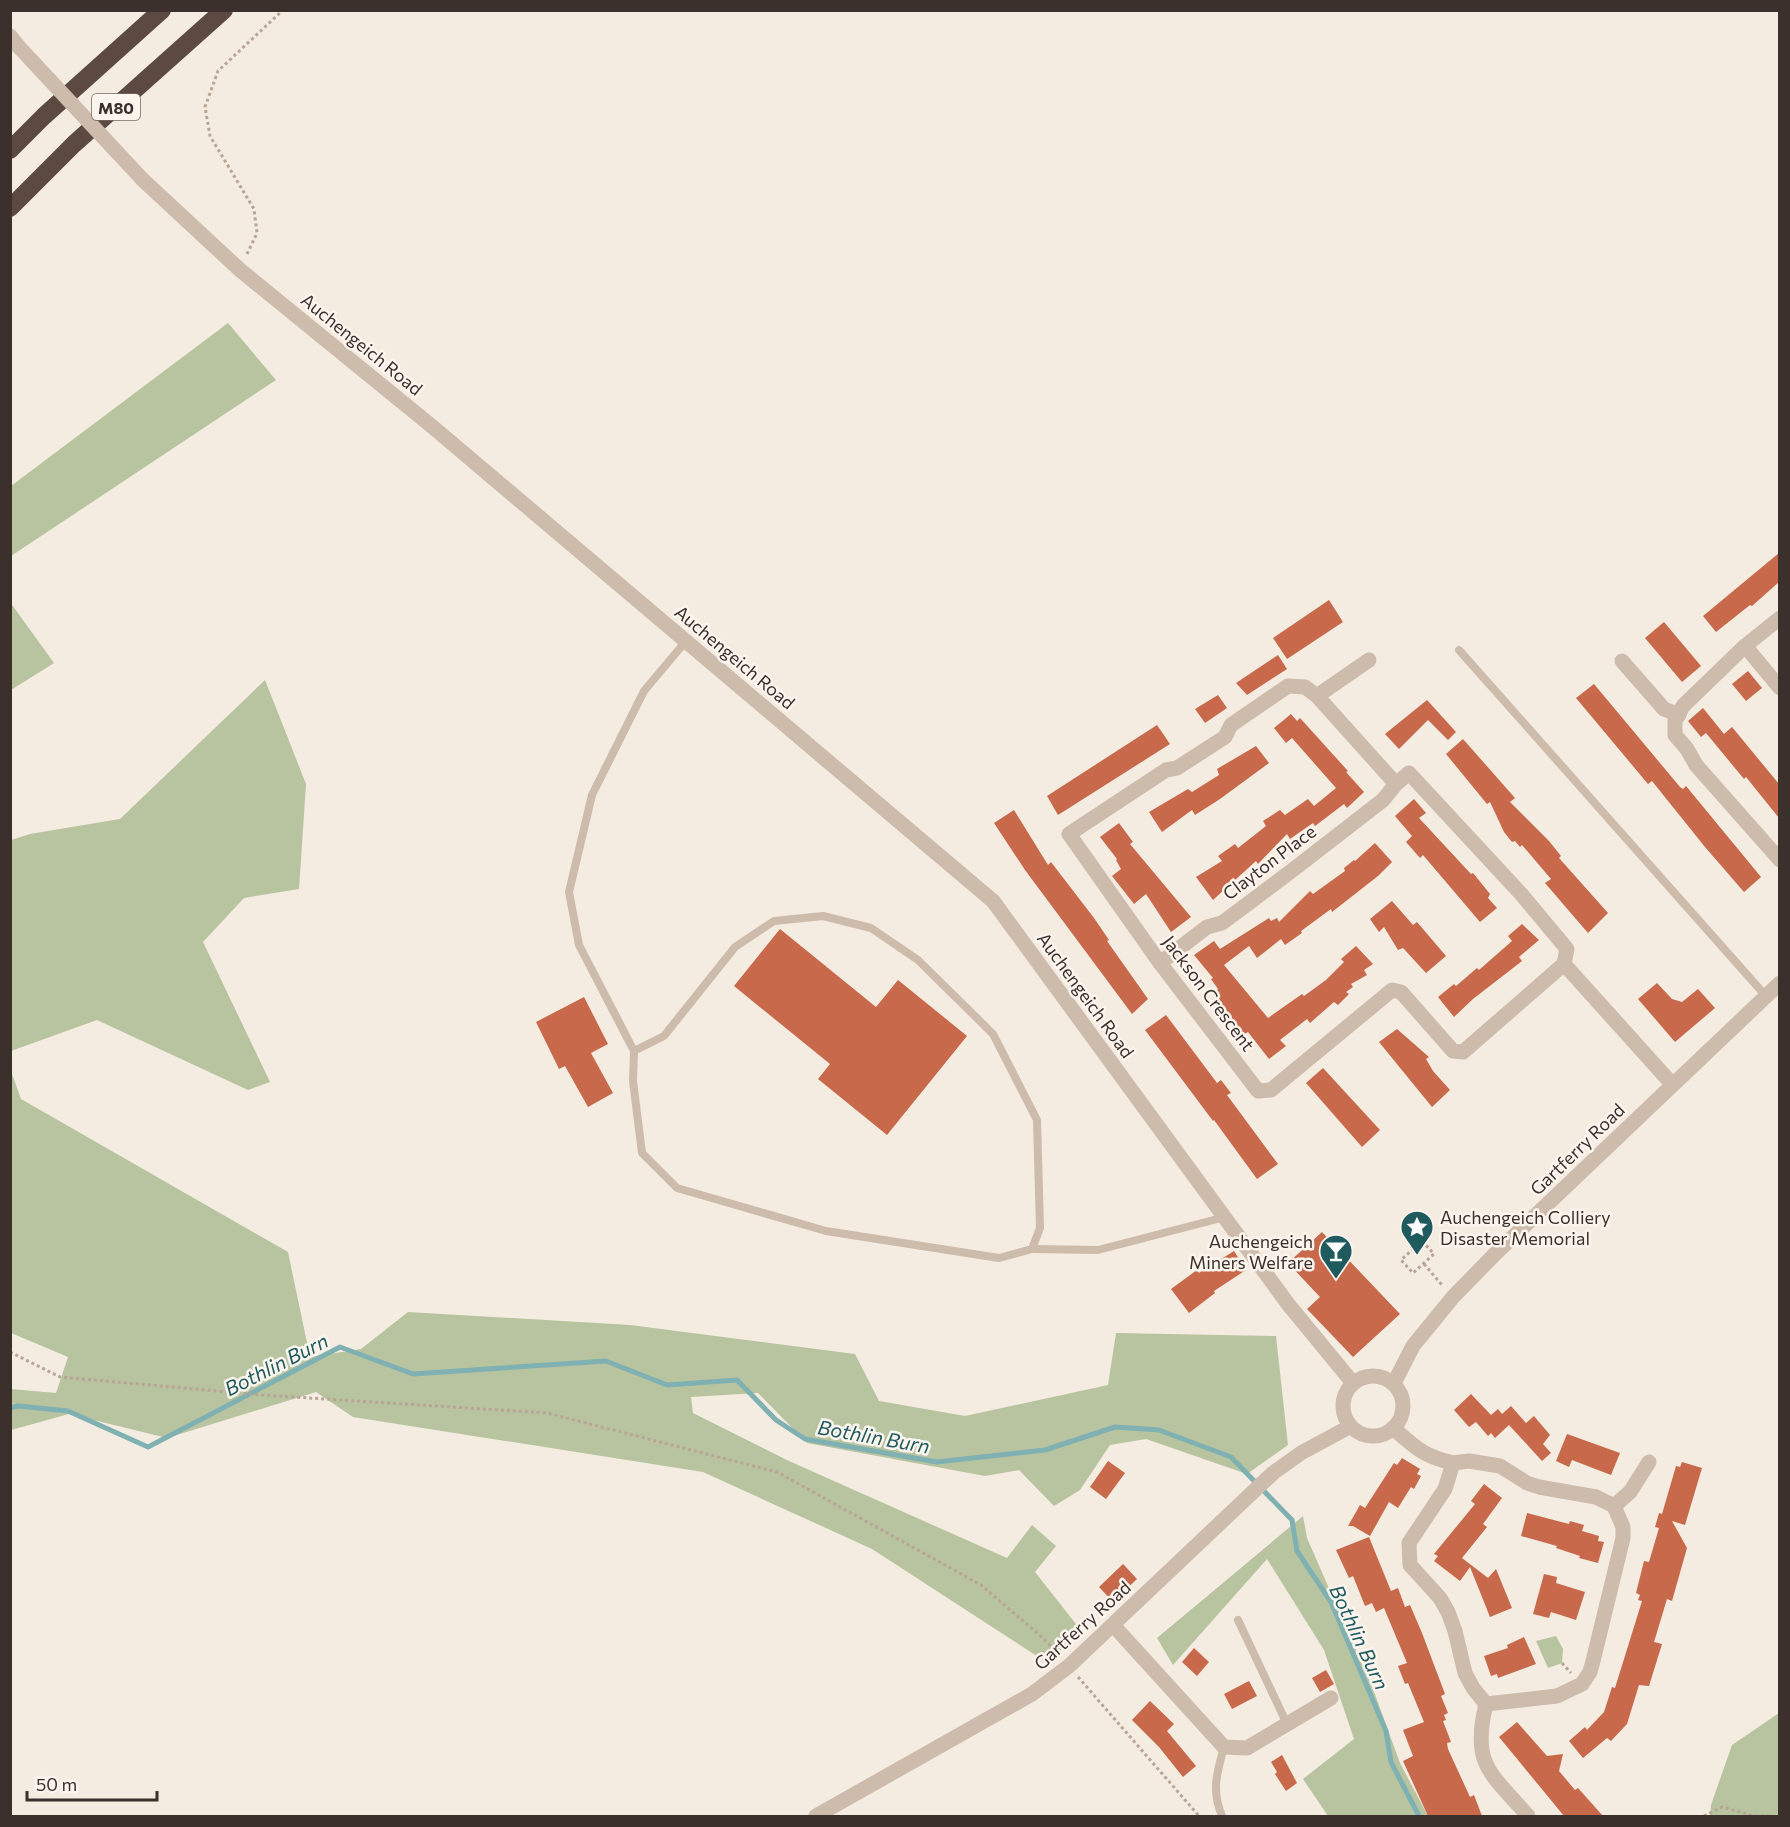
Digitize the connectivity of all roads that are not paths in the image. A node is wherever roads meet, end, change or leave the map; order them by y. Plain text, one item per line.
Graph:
1 (162, 10) edge
2 (224, 10) edge
3 (15, 41) edge
4 (10, 150) edge
5 (10, 208) edge
6 (1779, 618) edge
7 (686, 641) junction
8 (1745, 646) junction
9 (1459, 650) dead end
10 (1369, 660) dead end
11 (1622, 661) dead end
12 (1779, 687) edge
13 (1317, 696) junction
14 (1678, 716) junction
15 (1396, 784) junction
16 (1779, 860) edge
17 (1160, 963) junction
18 (1564, 964) junction
19 (1779, 983) edge
20 (1765, 995) junction
21 (634, 1051) junction
22 (1672, 1084) junction
23 (1225, 1217) junction
24 (1032, 1249) junction
25 (1353, 1383) junction
26 (1394, 1383) junction
27 (1349, 1427) junction
28 (1394, 1428) junction
29 (1453, 1462) junction
30 (1649, 1462) dead end
31 (1614, 1506) junction
32 (1238, 1620) dead end
33 (1113, 1625) junction
34 (1331, 1698) dead end
35 (1486, 1704) junction
36 (1287, 1724) junction
37 (1224, 1747) junction
38 (816, 1816) edge
39 (1222, 1816) edge
40 (1528, 1816) edge

1 - 4 highway, M80
2 - 5 highway, M80
3 - 7 street, Auchengeich Road, bridge
6 - 8 street
7 - 21 lane
7 - 23 street, Auchengeich Road
8 - 12 street
8 - 14 street
9 - 20 lane
10 - 13 street
11 - 14 street
13 - 15 street, Jackson Crescent
13 - 17 street, Jackson Crescent
14 - 16 street
15 - 17 street, Clayton Place
15 - 18 street
17 - 18 street, Jackson Crescent
18 - 22 street
19 - 20 street, Gartferry Road
20 - 22 street, Gartferry Road
21 - 24 lane
21 - 24 lane
22 - 26 street, Gartferry Road
23 - 24 lane
23 - 25 street, Auchengeich Road
25 - 26 street
25 - 27 street
26 - 28 street
27 - 28 street
27 - 33 street, Gartferry Road
28 - 29 street
29 - 31 street
29 - 35 street
30 - 31 street
31 - 35 street
32 - 36 lane
33 - 37 street
33 - 38 street, Gartferry Road
34 - 36 street
35 - 40 street
36 - 37 street
37 - 39 lane

